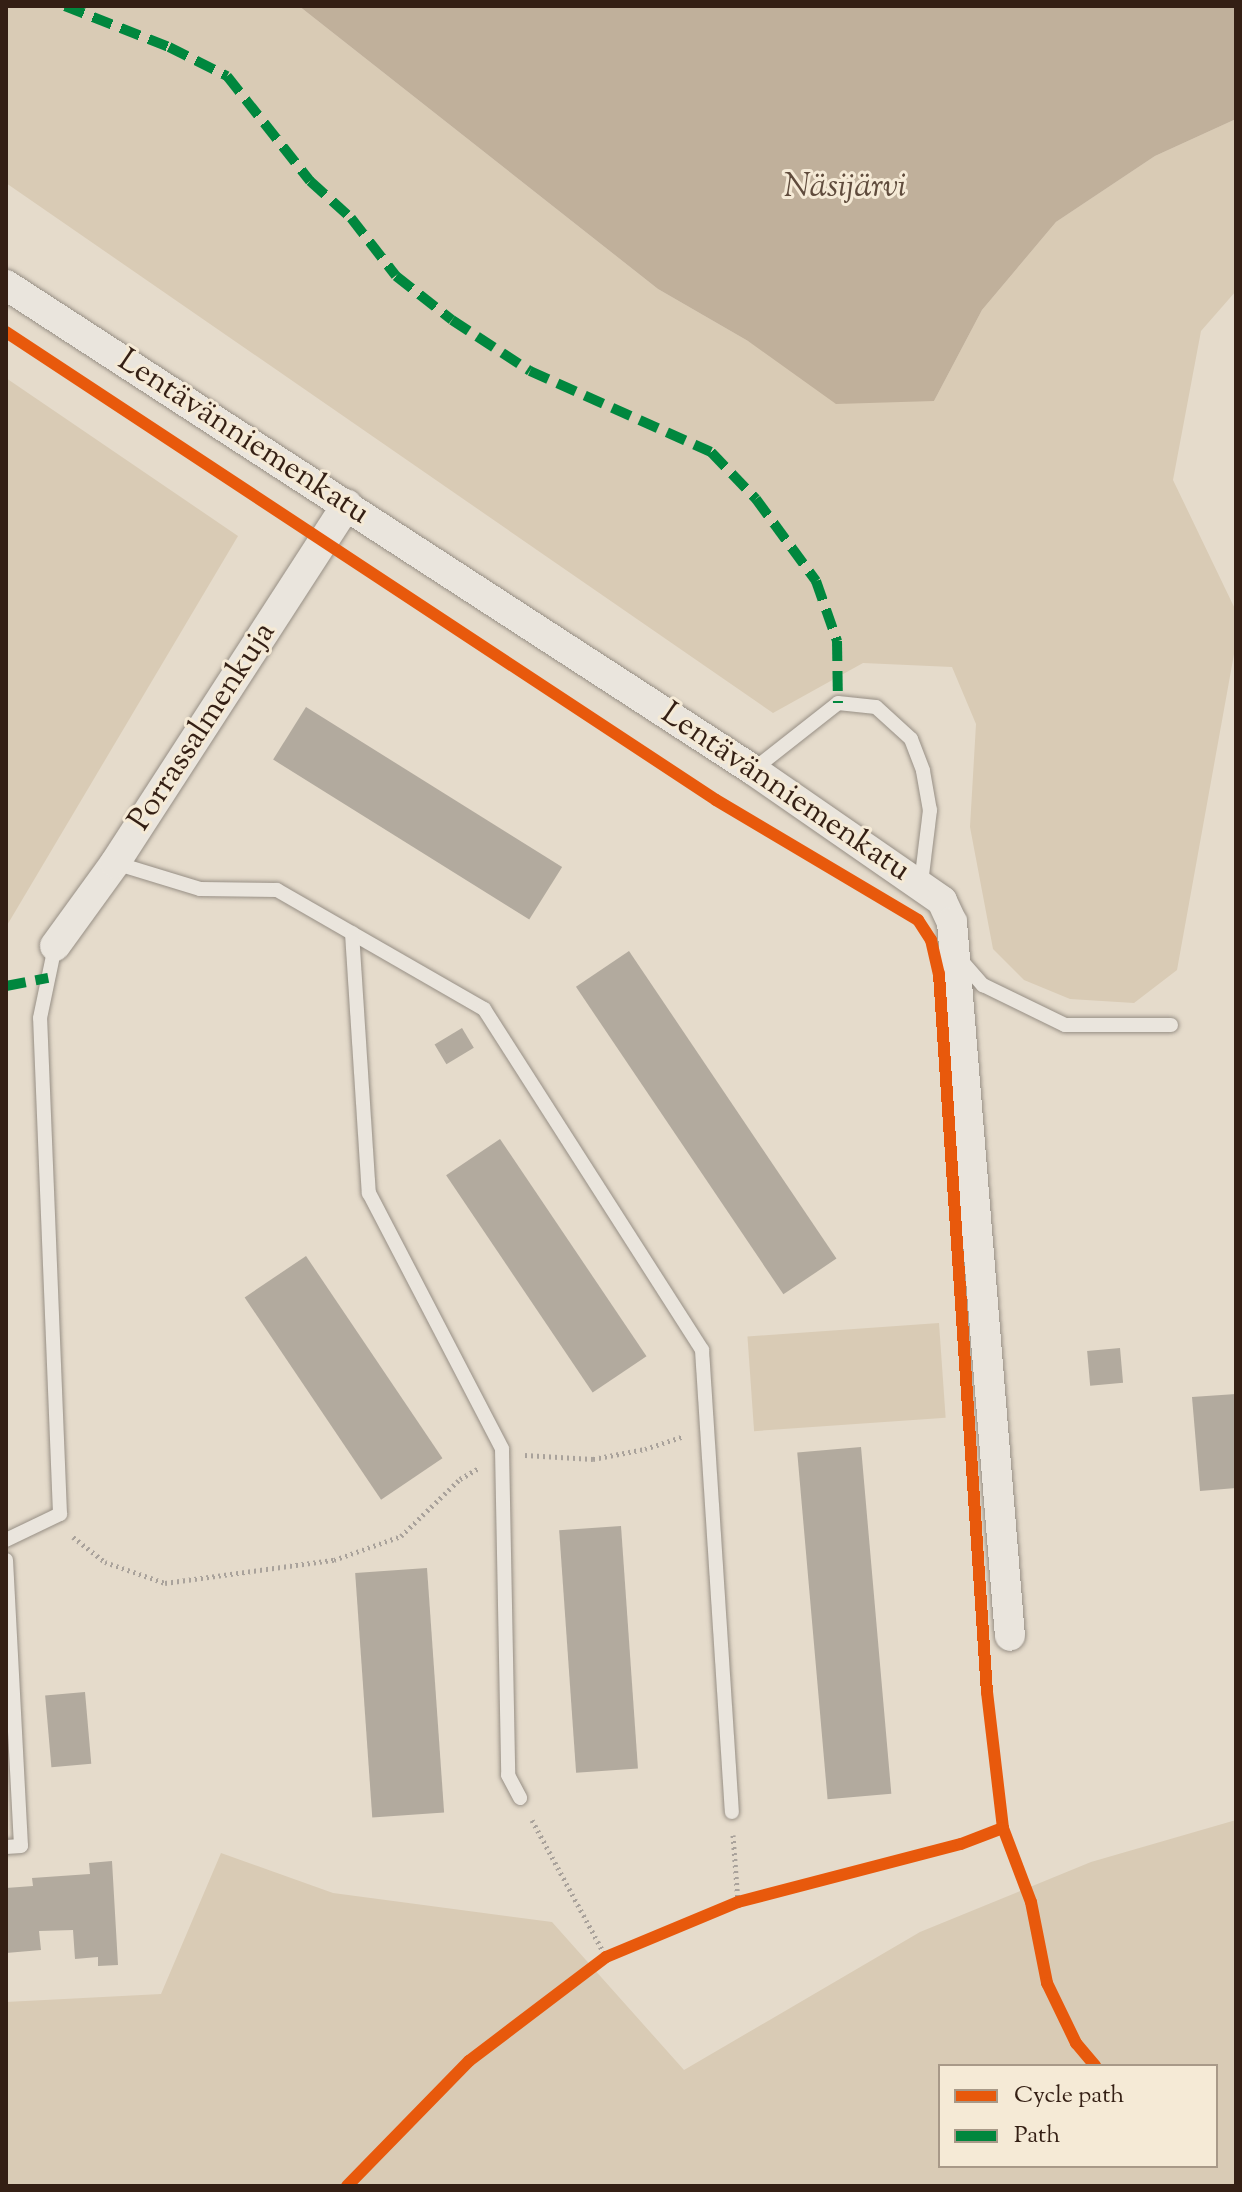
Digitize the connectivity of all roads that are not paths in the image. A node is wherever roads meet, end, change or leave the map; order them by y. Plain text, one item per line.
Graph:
1 (6, 285) edge
2 (347, 505) junction
3 (753, 770) junction
4 (115, 863) junction
5 (921, 883) junction
6 (352, 933) junction
7 (55, 946) joint
8 (954, 952) junction
9 (1171, 1025) dead end
10 (6, 1540) edge
11 (6, 1560) edge
12 (1010, 1636) dead end
13 (520, 1798) road end
14 (732, 1812) road end
15 (6, 1847) edge

1 - 2 street, Lentävänniemenkatu
2 - 3 street, Lentävänniemenkatu
2 - 4 street, Porrassalmenkuja
3 - 5 street, Lentävänniemenkatu
3 - 5 lane
4 - 6 lane
4 - 7 street, Porrassalmenkuja
5 - 8 street, Lentävänniemenkatu
6 - 13 lane
6 - 14 lane
7 - 10 lane
8 - 9 lane
8 - 12 street, Lentävänniemenkatu
11 - 15 lane

